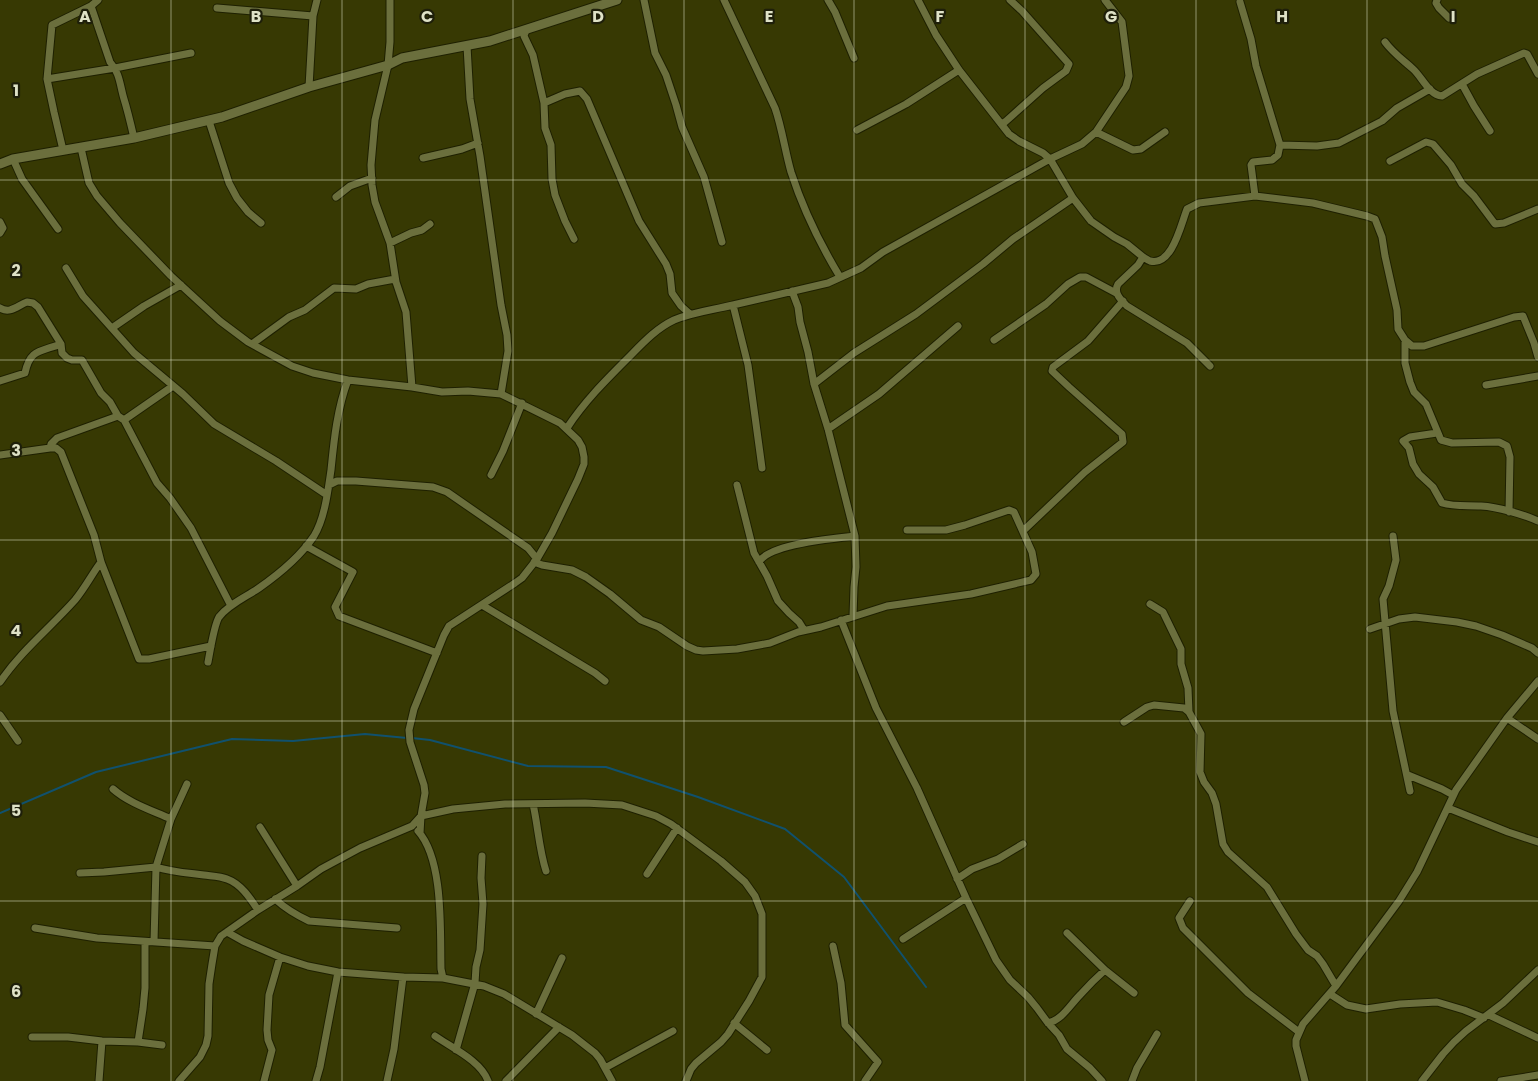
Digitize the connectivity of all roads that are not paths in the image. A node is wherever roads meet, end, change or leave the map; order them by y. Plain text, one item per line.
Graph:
1 (98, 0) edge
2 (317, 0) edge
3 (390, 0) edge
4 (617, 0) edge
5 (644, 0) edge
6 (724, 0) edge
7 (828, 0) edge
8 (918, 0) edge
9 (1010, 0) edge
10 (1105, 0) edge
11 (1437, 0) edge
12 (1240, 2) dead end
13 (91, 6) junction
14 (217, 8) dead end
15 (313, 16) junction
16 (1449, 18) dead end
17 (526, 30) junction
18 (1385, 42) dead end
19 (467, 46) junction
20 (191, 52) dead end
21 (854, 58) dead end
22 (388, 65) junction
23 (115, 68) junction
24 (959, 70) junction
25 (1538, 74) edge
26 (48, 78) junction
27 (1462, 84) junction
28 (309, 87) junction
29 (1430, 89) junction
30 (544, 103) junction
31 (209, 120) junction
32 (1001, 124) junction
33 (857, 130) dead end
34 (1490, 131) dead end
35 (1096, 132) junction
36 (1166, 132) dead end
37 (134, 138) junction
38 (478, 143) junction
39 (1280, 145) junction
40 (81, 148) junction
41 (63, 150) junction
42 (423, 158) dead end
43 (13, 159) junction
44 (1050, 159) junction
45 (1390, 162) dead end
46 (0, 164) edge
47 (372, 178) junction
48 (1255, 196) junction
49 (336, 198) dead end
50 (1073, 198) junction
51 (1538, 209) edge
52 (0, 222) edge
53 (261, 223) dead end
54 (430, 224) dead end
55 (58, 229) dead end
56 (0, 233) edge
57 (574, 239) dead end
58 (722, 242) dead end
59 (390, 243) junction
60 (1143, 256) junction
61 (66, 268) dead end
62 (840, 277) junction
63 (395, 279) junction
64 (181, 285) junction
65 (792, 291) junction
66 (1116, 293) junction
67 (1123, 301) junction
68 (733, 305) junction
69 (0, 308) edge
70 (690, 314) junction
71 (958, 326) dead end
72 (112, 328) junction
73 (994, 340) dead end
74 (1405, 340) junction
75 (1536, 343) edge
76 (61, 344) junction
77 (252, 344) junction
78 (1538, 357) edge
79 (1210, 366) dead end
80 (1538, 376) edge
81 (348, 380) junction
82 (0, 381) edge
83 (814, 384) junction
84 (1486, 385) dead end
85 (173, 386) junction
86 (412, 387) junction
87 (501, 394) junction
88 (522, 403) junction
89 (121, 418) junction
90 (567, 428) junction
91 (828, 428) junction
92 (1437, 433) junction
93 (50, 448) junction
94 (0, 455) edge
95 (762, 468) dead end
96 (491, 475) dead end
97 (329, 484) junction
98 (737, 486) dead end
99 (327, 496) junction
100 (1509, 512) junction
101 (1538, 521) edge
102 (907, 530) dead end
103 (1023, 531) junction
104 (855, 536) junction
105 (1393, 536) dead end
106 (306, 546) junction
107 (535, 561) junction
108 (101, 562) junction
109 (760, 562) junction
110 (1150, 604) dead end
111 (482, 605) junction
112 (231, 606) junction
113 (853, 616) junction
114 (841, 620) junction
115 (1385, 623) junction
116 (804, 630) junction
117 (1370, 630) dead end
118 (211, 646) junction
119 (436, 653) junction
120 (1538, 653) edge
121 (208, 662) dead end
122 (605, 681) dead end
123 (1538, 681) edge
124 (0, 682) edge
125 (1189, 712) junction
126 (0, 716) edge
127 (1507, 718) junction
128 (1124, 722) dead end
129 (1538, 739) edge
130 (18, 741) dead end
131 (1408, 775) junction
132 (187, 784) dead end
133 (113, 789) dead end
134 (1410, 791) dead end
135 (1453, 795) junction
136 (533, 804) junction
137 (1448, 808) junction
138 (421, 816) junction
139 (171, 819) junction
140 (412, 826) junction
141 (260, 827) dead end
142 (676, 828) junction
143 (420, 833) junction
144 (1538, 842) edge
145 (1023, 844) dead end
146 (482, 856) dead end
147 (156, 867) junction
148 (546, 871) dead end
149 (80, 873) dead end
150 (647, 874) dead end
151 (957, 879) junction
152 (296, 886) junction
153 (966, 898) junction
154 (275, 899) junction
155 (1190, 901) dead end
156 (258, 910) junction
157 (35, 928) dead end
158 (397, 928) dead end
159 (227, 932) junction
160 (1066, 933) dead end
161 (903, 940) dead end
162 (145, 942) junction
163 (154, 942) junction
164 (215, 946) junction
165 (833, 946) dead end
166 (280, 957) junction
167 (562, 958) dead end
168 (1105, 970) junction
169 (338, 972) junction
170 (1537, 974) edge
171 (403, 977) junction
172 (443, 978) junction
173 (475, 983) junction
174 (1336, 986) junction
175 (1134, 993) dead end
176 (1330, 994) junction
177 (536, 1014) junction
178 (1487, 1016) junction
179 (734, 1023) junction
180 (1048, 1023) junction
181 (559, 1027) junction
182 (673, 1031) dead end
183 (1299, 1032) junction
184 (1157, 1034) dead end
185 (435, 1036) dead end
186 (32, 1037) dead end
187 (1538, 1038) edge
188 (102, 1041) junction
189 (138, 1042) junction
190 (162, 1045) dead end
191 (456, 1050) junction
192 (767, 1050) dead end
193 (605, 1068) junction
194 (1538, 1075) edge
195 (99, 1081) edge
196 (181, 1081) edge
197 (264, 1081) edge
198 (316, 1081) edge
199 (387, 1081) edge
200 (488, 1081) edge
201 (506, 1081) edge
202 (612, 1081) edge
203 (686, 1081) edge
204 (865, 1081) edge
205 (1102, 1081) edge
206 (1132, 1081) edge
207 (1305, 1081) edge
208 (1422, 1081) edge
209 (1501, 1081) edge

1 - 13 street
2 - 15 street
3 - 22 street
4 - 17 street
5 - 58 street
6 - 62 street
7 - 21 street
8 - 24 street
9 - 32 street
10 - 35 street
11 - 16 street
12 - 39 street
13 - 23 street
13 - 26 street
14 - 15 street
15 - 28 street
17 - 19 street
17 - 30 street
18 - 29 street
19 - 22 street
19 - 38 street
20 - 23 street
22 - 28 street
22 - 47 street
23 - 26 street
23 - 37 street
24 - 32 street
24 - 33 street
25 - 27 street
26 - 41 street
27 - 29 street
27 - 34 street
28 - 31 street
29 - 39 street
30 - 57 street
30 - 70 street
31 - 37 street
31 - 53 street
32 - 44 street
35 - 36 street
35 - 44 street
37 - 40 street
38 - 42 street
38 - 87 street
39 - 48 street
40 - 41 street
40 - 64 street
41 - 43 street
43 - 46 street
43 - 55 street
44 - 50 street
44 - 62 street
45 - 51 street
47 - 49 street
47 - 59 street
48 - 60 street
48 - 74 street
50 - 60 street
50 - 83 street
52 - 56 street
54 - 59 street
59 - 63 street
60 - 66 street
61 - 72 street
62 - 65 street
63 - 77 street
63 - 86 street
64 - 72 street
64 - 77 street
65 - 68 street
65 - 83 street
66 - 67 street
66 - 73 street
67 - 79 street
67 - 103 street
68 - 70 street
68 - 95 street
69 - 76 street
70 - 90 street
71 - 91 street
72 - 85 street
74 - 75 street
74 - 92 street
75 - 78 street
76 - 82 street
76 - 89 street
77 - 81 street
80 - 84 street
81 - 86 street
81 - 97 street
83 - 91 street
85 - 89 street
85 - 99 street
86 - 87 street
87 - 88 street
88 - 90 street
88 - 96 street
89 - 93 street
89 - 112 street
90 - 107 street
91 - 104 street
92 - 100 street
92 - 100 street
93 - 94 street
93 - 108 street
97 - 99 street
97 - 107 street
98 - 109 street
99 - 106 street
100 - 101 street
102 - 103 street
103 - 113 street
104 - 109 street
104 - 113 street
105 - 115 street
106 - 112 street
106 - 119 street
107 - 111 street
107 - 116 street
108 - 118 street
108 - 124 street
109 - 116 street
110 - 125 street
111 - 119 street
111 - 122 street
112 - 118 street
113 - 114 street
114 - 116 street
114 - 151 street
115 - 117 street
115 - 120 street
115 - 131 street
118 - 121 street
119 - 138 street
123 - 127 street
125 - 128 street
125 - 174 street
126 - 130 street
127 - 129 street
127 - 135 street
131 - 134 street
131 - 135 street
132 - 139 street
133 - 139 street
135 - 137 street
136 - 138 street
136 - 142 street
136 - 148 street
137 - 144 street
137 - 174 street
138 - 140 street
138 - 143 street
139 - 147 street
140 - 143 street
140 - 152 street
141 - 152 street
142 - 150 street
142 - 179 street
143 - 172 street
145 - 151 street
146 - 173 street
147 - 149 street
147 - 156 street
147 - 163 street
151 - 153 street
152 - 154 street
153 - 161 street
153 - 180 street
154 - 156 street
154 - 158 street
155 - 183 street
156 - 159 street
157 - 162 street
159 - 164 street
159 - 166 street
160 - 168 street
162 - 163 street
162 - 189 street
163 - 164 street
164 - 196 street
165 - 204 street
166 - 169 street
166 - 197 street
167 - 177 street
168 - 175 street
168 - 180 street
169 - 171 street
169 - 198 street
170 - 178 street
171 - 172 street
171 - 199 street
172 - 173 street
173 - 177 street
173 - 191 street
174 - 176 street
176 - 178 street
176 - 183 street
177 - 181 street
178 - 187 street
178 - 208 street
179 - 192 street
179 - 203 street
180 - 205 street
181 - 193 street
181 - 201 street
182 - 193 street
183 - 207 street
184 - 206 street
185 - 191 street
186 - 188 street
188 - 189 street
188 - 195 street
189 - 190 street
191 - 200 street
193 - 202 street
194 - 209 street

